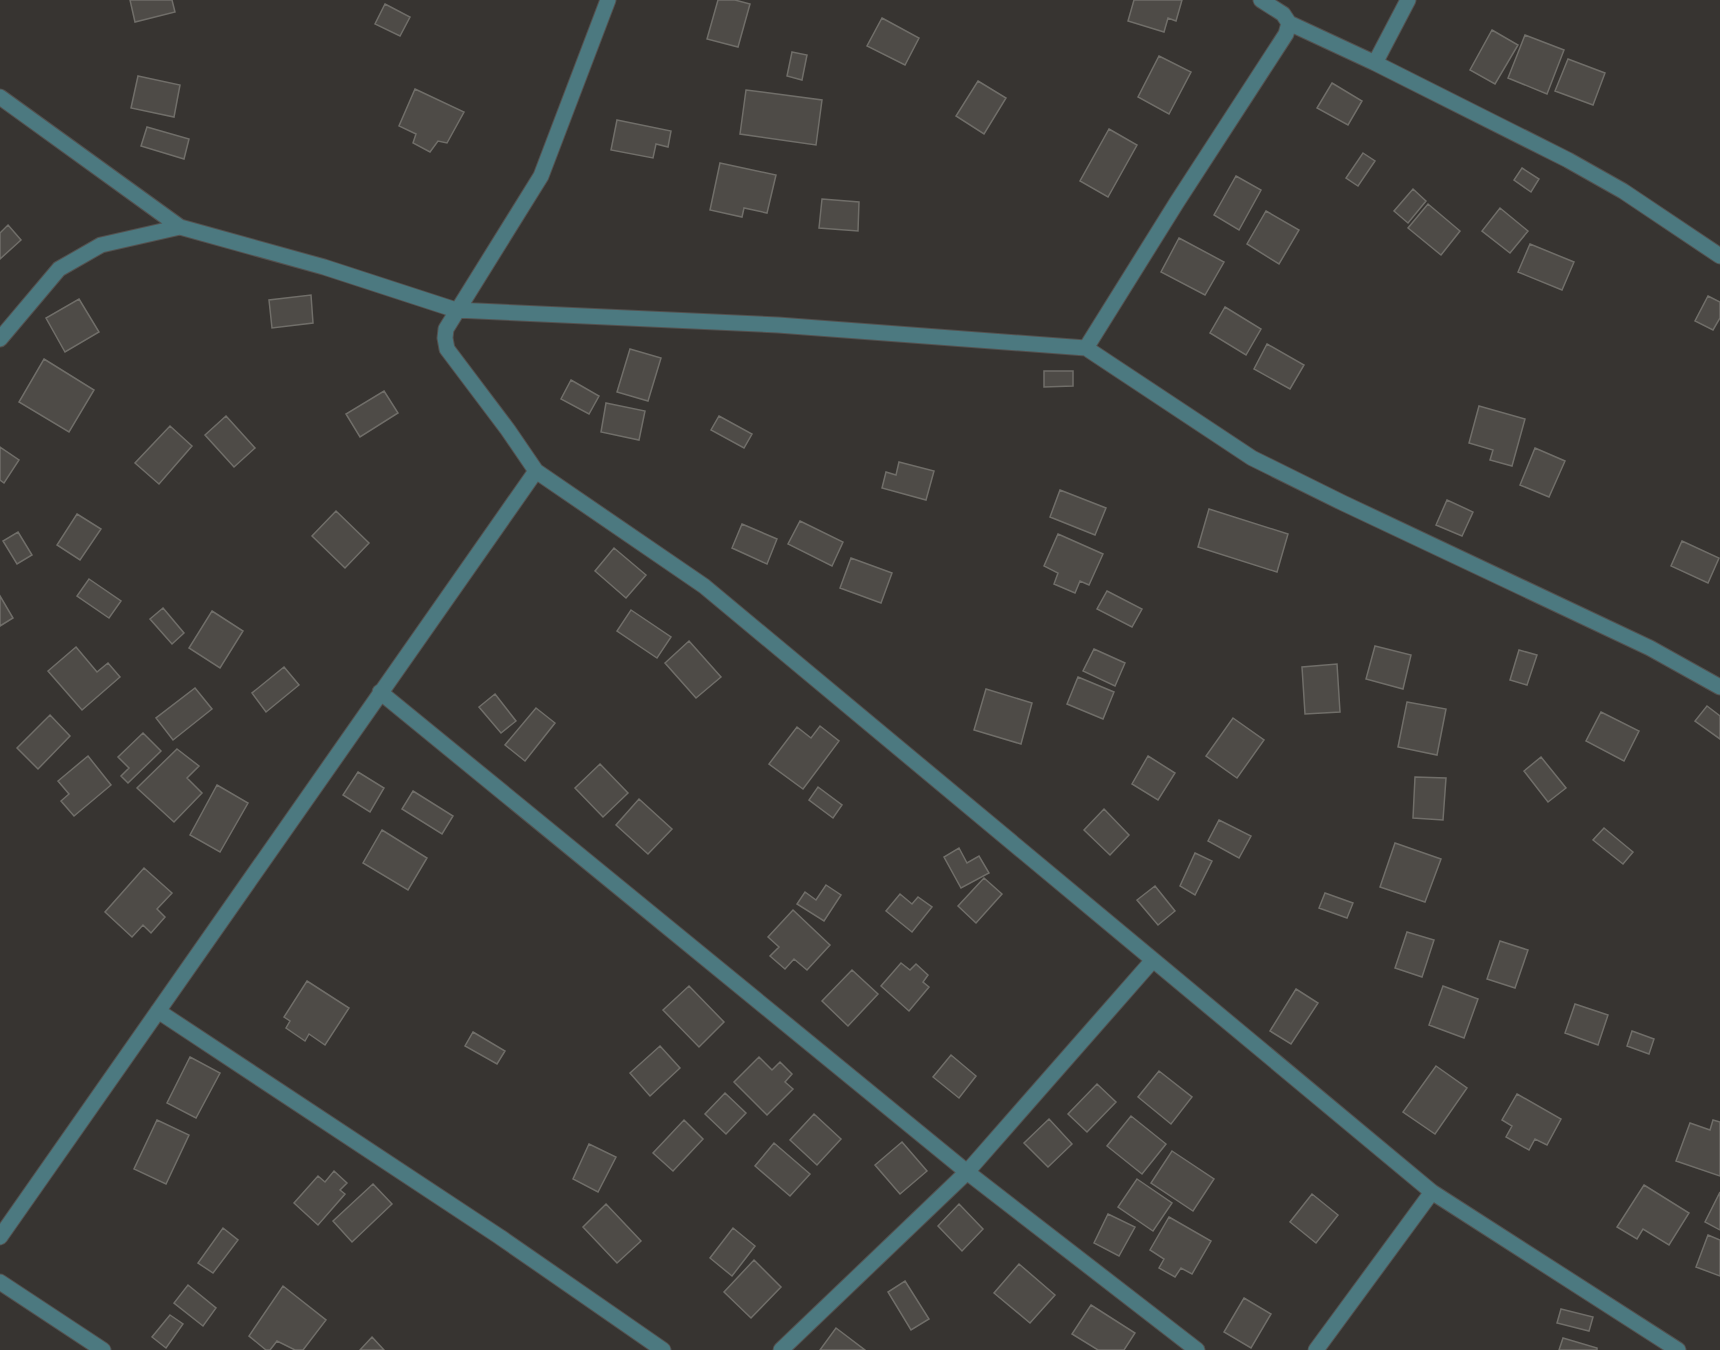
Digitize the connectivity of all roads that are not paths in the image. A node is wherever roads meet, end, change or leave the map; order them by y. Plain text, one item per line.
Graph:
1 (608, 0) edge
2 (1261, 0) edge
3 (1408, 0) edge
4 (1289, 23) junction
5 (1375, 63) junction
6 (0, 97) edge
7 (180, 227) junction
8 (1720, 256) edge
9 (456, 310) junction
10 (0, 339) edge
11 (1086, 348) junction
12 (536, 471) junction
13 (1720, 687) edge
14 (380, 692) junction
15 (1154, 960) junction
16 (158, 1011) junction
17 (967, 1172) junction
18 (1432, 1192) junction
19 (0, 1237) edge
20 (0, 1282) edge
21 (103, 1350) edge
22 (663, 1350) edge
23 (781, 1350) edge
24 (1197, 1350) edge
25 (1316, 1350) edge
26 (1678, 1350) edge

1 - 9 street
2 - 4 street
3 - 5 street
4 - 5 street
4 - 11 street
5 - 8 street
6 - 7 street
7 - 9 street
7 - 10 street
9 - 11 street
9 - 12 street
11 - 13 street
12 - 14 street
12 - 15 street
14 - 16 street
14 - 17 street
15 - 17 street
15 - 18 street
16 - 19 street
16 - 22 street
17 - 23 street
17 - 24 street
18 - 25 street
18 - 26 street
20 - 21 street

